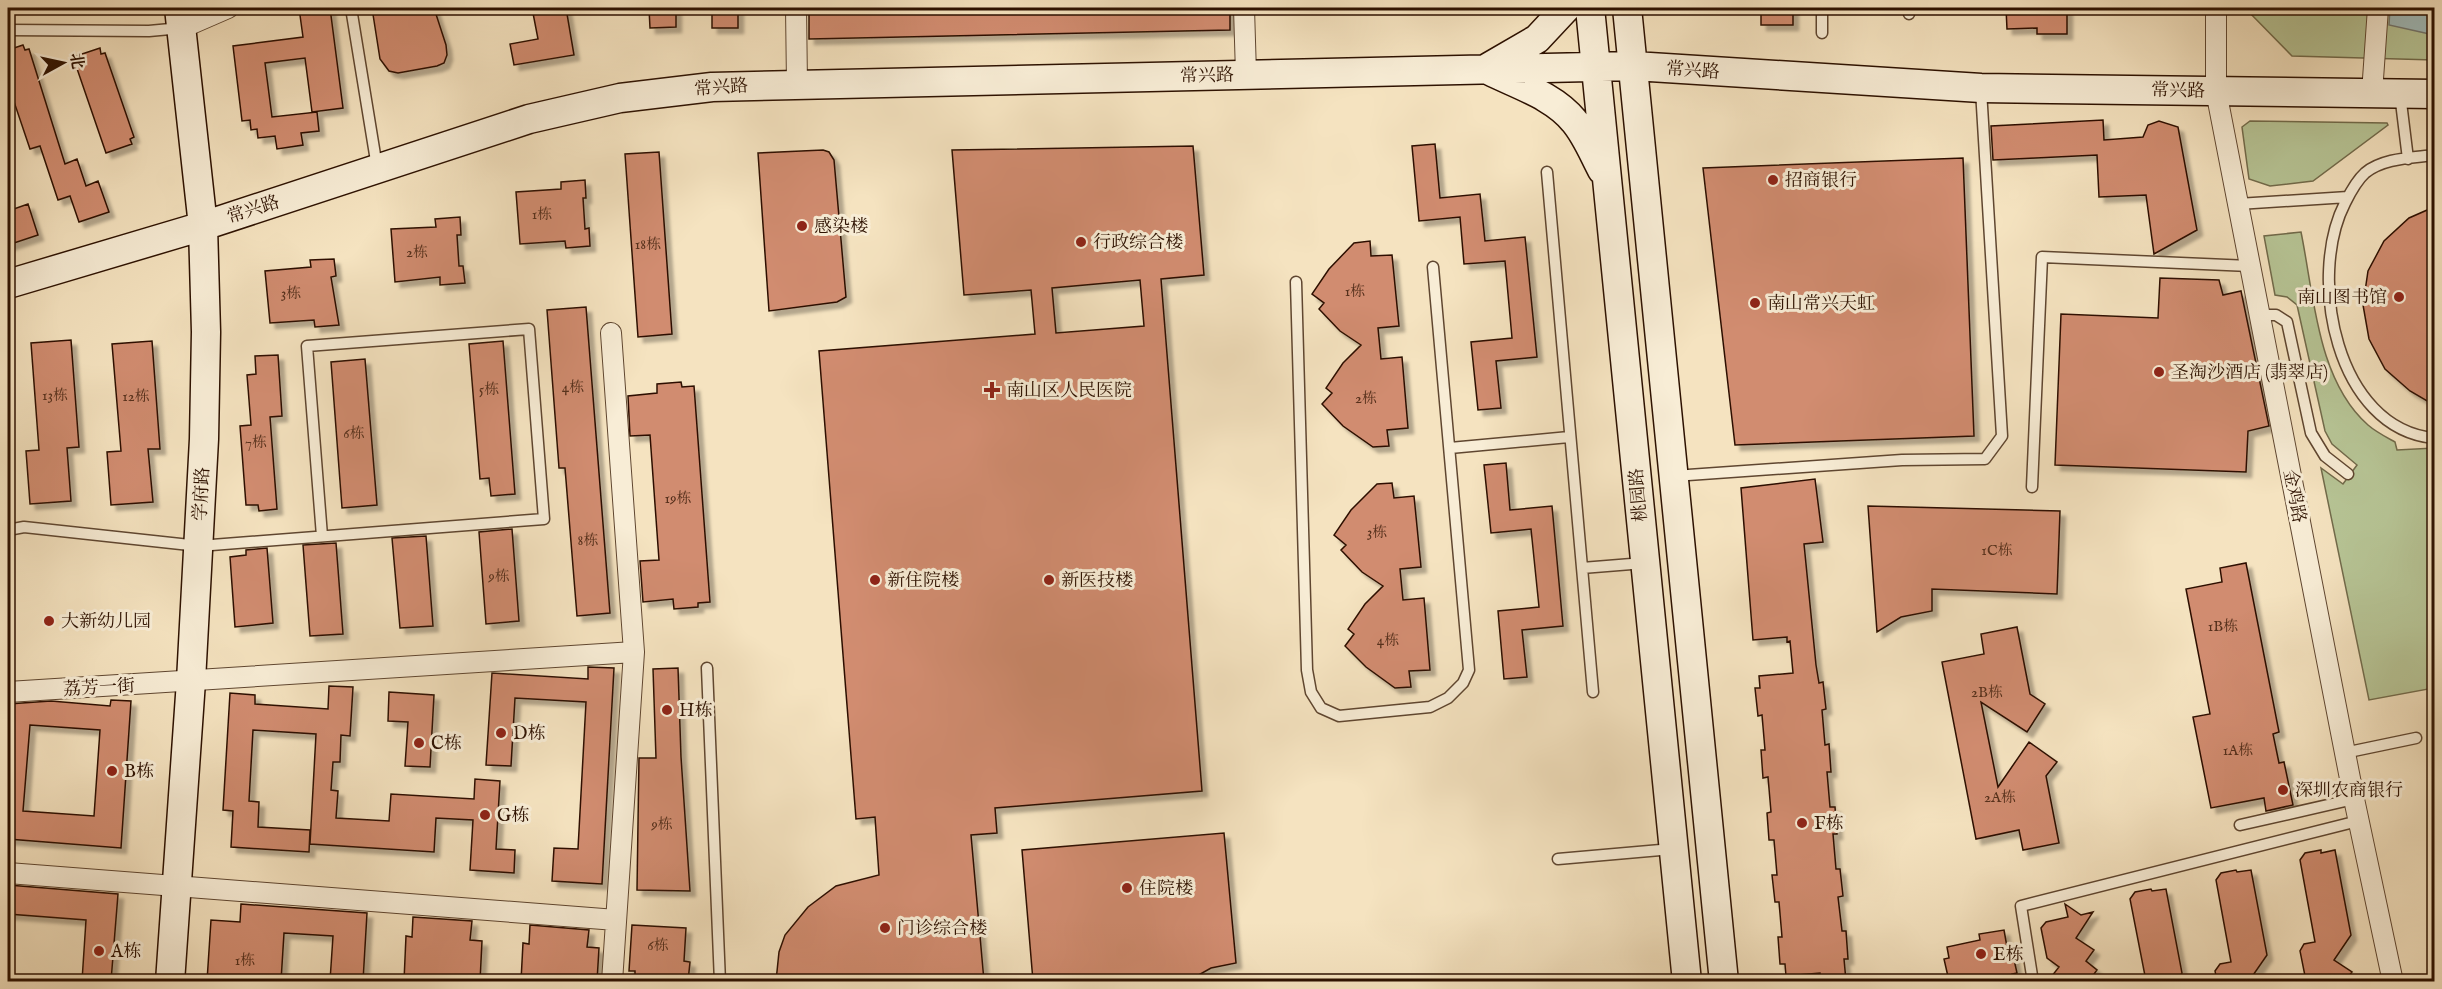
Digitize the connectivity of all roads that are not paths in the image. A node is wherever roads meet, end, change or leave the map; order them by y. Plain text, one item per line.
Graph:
1 (228, 8) edge
2 (351, 8) edge
3 (796, 8) edge
4 (1244, 8) edge
5 (1566, 8) edge
6 (1590, 8) edge
7 (1627, 8) edge
8 (1822, 8) edge
9 (2216, 8) edge
10 (2378, 8) edge
11 (180, 18) edge
12 (8, 30) edge
13 (1822, 33) dead end
14 (1634, 66) junction
15 (1598, 67) junction
16 (1485, 69) junction
17 (1246, 74) junction
18 (797, 84) junction
19 (1981, 88) junction
20 (2216, 91) junction
21 (2372, 93) junction
22 (2400, 94) junction
23 (2434, 94) edge
24 (2434, 155) edge
25 (2408, 159) junction
26 (377, 168) junction
27 (1547, 172) dead end
28 (1609, 184) junction
29 (2348, 197) junction
30 (2238, 204) junction
31 (203, 226) junction
32 (2250, 266) junction
33 (1433, 267) dead end
34 (1296, 282) dead end
35 (8, 284) edge
36 (2260, 315) junction
37 (611, 333) dead end
38 (1569, 437) junction
39 (2434, 438) edge
40 (1450, 448) junction
41 (2348, 474) dead end
42 (1673, 476) junction
43 (2032, 487) dead end
44 (8, 530) edge
45 (322, 536) junction
46 (199, 546) junction
47 (1645, 563) junction
48 (1582, 568) junction
49 (634, 652) junction
50 (707, 668) dead end
51 (191, 681) junction
52 (8, 692) edge
53 (1593, 692) dead end
54 (2416, 738) dead end
55 (2344, 753) junction
56 (2354, 799) junction
57 (2358, 821) junction
58 (2240, 825) dead end
59 (1674, 849) junction
60 (1558, 859) dead end
61 (8, 873) edge
62 (178, 885) junction
63 (616, 920) junction
64 (170, 981) edge
65 (612, 981) edge
66 (720, 981) edge
67 (1687, 981) edge
68 (1724, 981) edge
69 (2033, 981) edge
70 (2393, 981) edge

1 - 11 street
2 - 26 lane
3 - 18 street
4 - 17 street
5 - 16 main road
6 - 15 main road, 桃园路
7 - 14 main road, 桃园路
8 - 13 lane
9 - 20 street, 金鸡路
10 - 21 street
11 - 12 lane
11 - 31 main road, 学府路
14 - 15 main road, 常兴路
14 - 19 main road, 常兴路
14 - 42 main road, 桃园路
15 - 16 main road, 常兴路
15 - 28 main road, 桃园路
16 - 17 main road, 常兴路
16 - 28 main road
17 - 18 main road, 常兴路
18 - 26 main road, 常兴路
19 - 20 main road, 常兴路
19 - 42 lane
20 - 21 main road, 常兴路
20 - 30 street, 金鸡路
21 - 22 main road, 常兴路
22 - 23 main road, 常兴路
22 - 25 lane
24 - 25 lane
25 - 29 lane
26 - 31 main road, 常兴路
27 - 38 lane
28 - 47 main road, 桃园路
29 - 30 lane
29 - 39 lane
30 - 32 street, 金鸡路
31 - 35 main road, 常兴路
31 - 46 main road, 学府路
32 - 36 street, 金鸡路
32 - 43 lane
33 - 40 lane
34 - 40 lane
36 - 41 lane
36 - 55 street, 金鸡路
37 - 49 street
38 - 40 lane
38 - 48 lane
42 - 68 main road, 桃园路
44 - 46 lane
45 - 45 lane
45 - 46 lane
46 - 51 main road, 学府路
47 - 48 lane
47 - 59 main road, 桃园路
48 - 53 lane
49 - 51 street, 荔芳一街
49 - 63 street
50 - 66 lane
51 - 52 street, 荔芳一街
51 - 62 main road, 学府路
54 - 55 lane
55 - 56 street, 金鸡路
56 - 57 street, 金鸡路
56 - 58 lane
57 - 69 lane
57 - 70 street, 金鸡路
59 - 60 lane
59 - 67 main road, 桃园路
61 - 62 street
62 - 63 street
62 - 64 main road, 学府路
63 - 65 street

